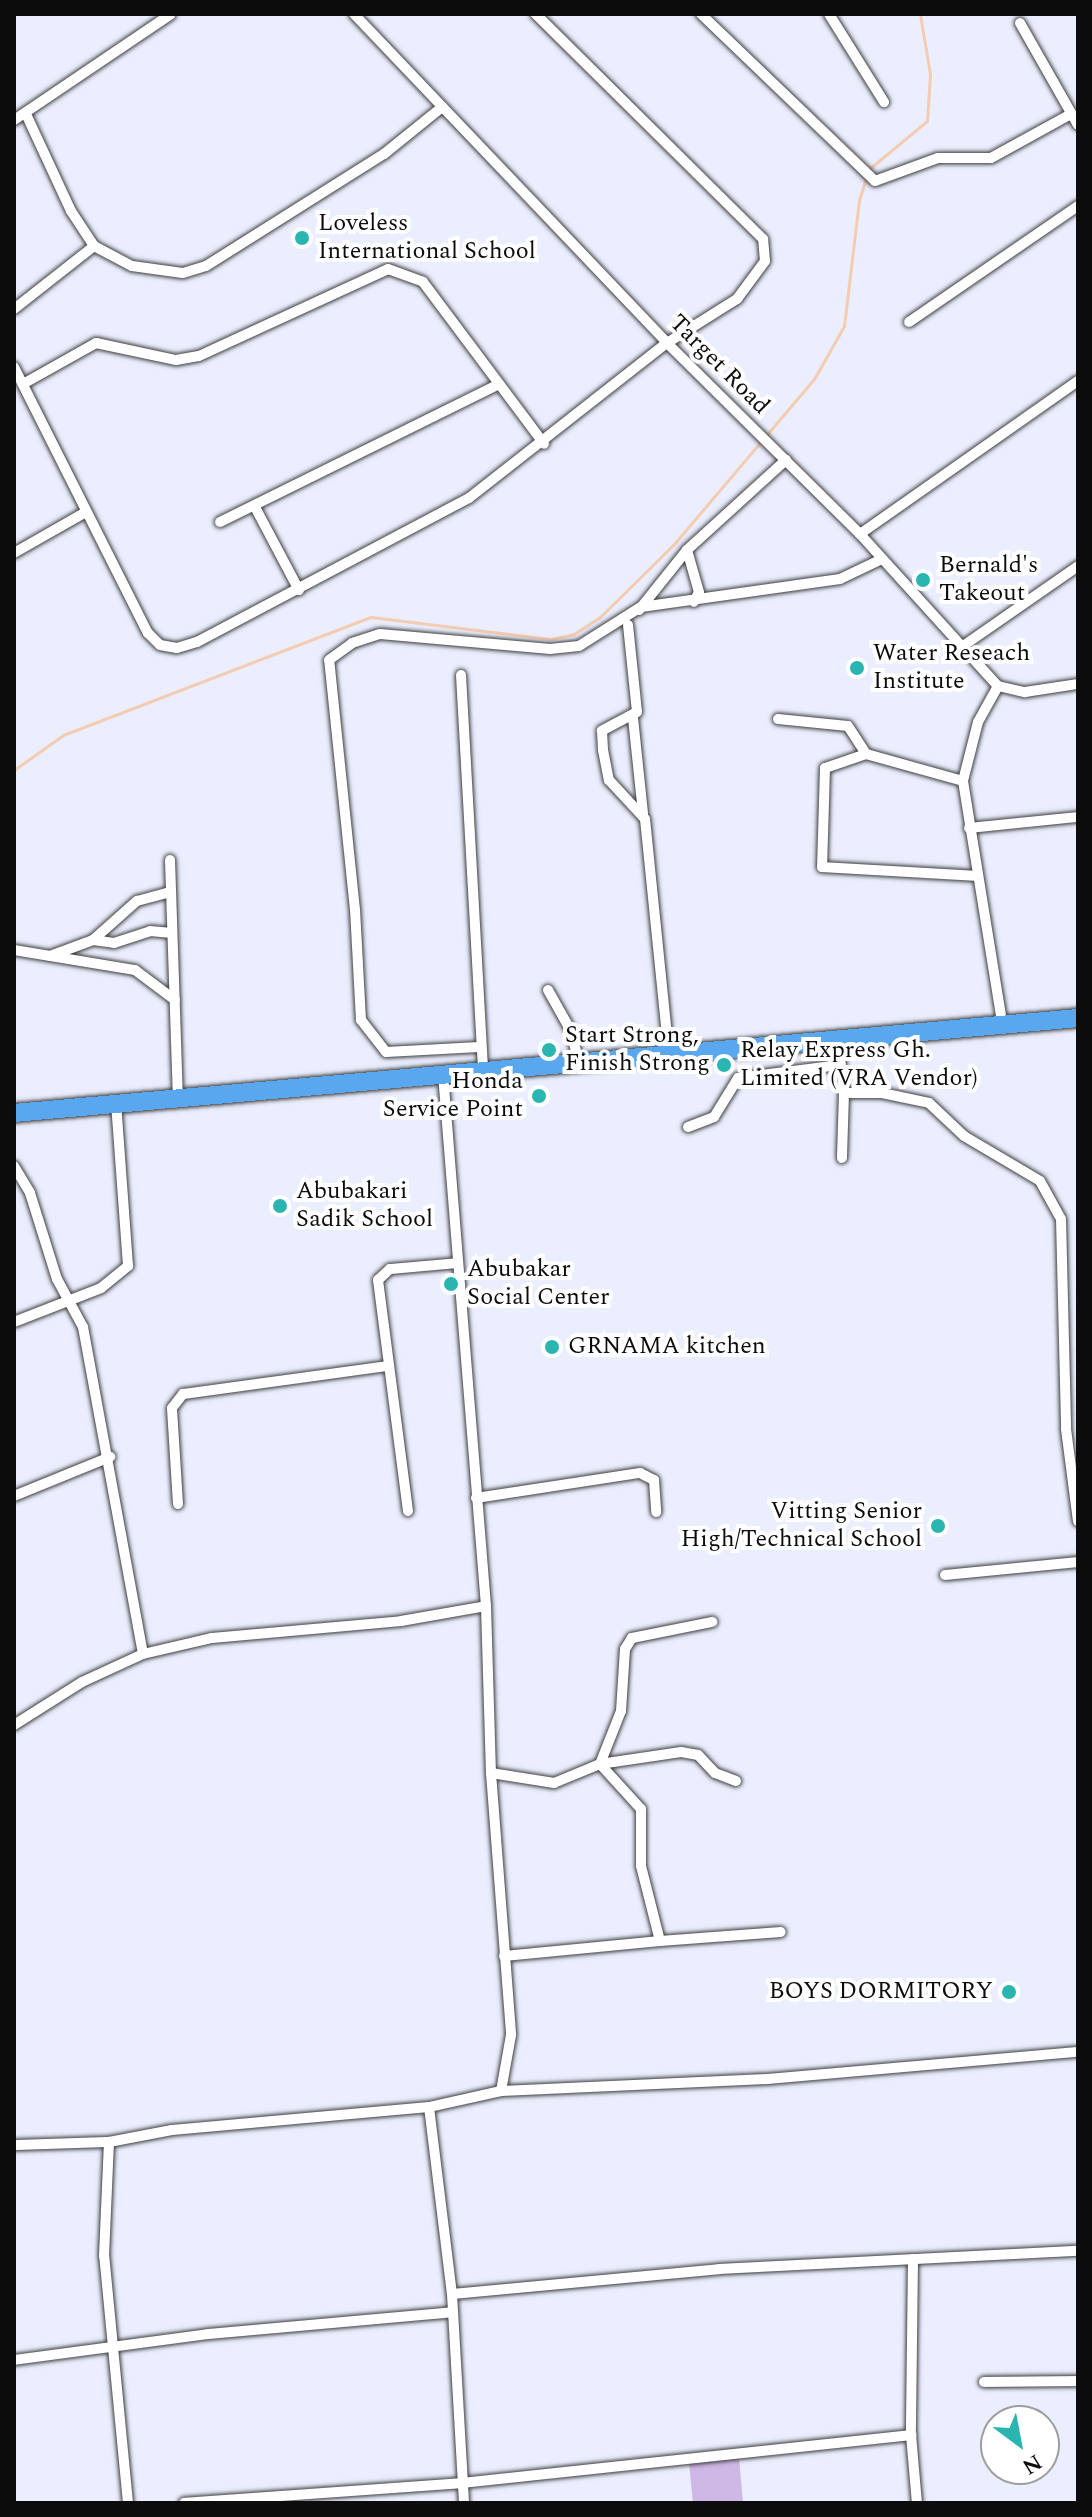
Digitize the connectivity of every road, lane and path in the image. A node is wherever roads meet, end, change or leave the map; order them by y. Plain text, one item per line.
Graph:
1 (171, 14) edge
2 (356, 14) edge
3 (536, 14) edge
4 (701, 14) edge
5 (829, 14) edge
6 (1020, 23) dead end
7 (884, 102) dead end
8 (442, 107) junction
9 (26, 114) junction
10 (14, 120) edge
11 (1076, 120) edge
12 (1078, 206) edge
13 (94, 246) junction
14 (14, 309) edge
15 (909, 322) dead end
16 (667, 343) junction
17 (14, 367) edge
18 (1078, 381) edge
19 (23, 384) junction
20 (499, 384) junction
21 (544, 444) junction
22 (783, 457) junction
23 (255, 507) junction
24 (86, 512) junction
25 (220, 522) dead end
26 (860, 534) junction
27 (687, 550) junction
28 (14, 553) edge
29 (882, 559) junction
30 (1078, 566) edge
31 (299, 590) junction
32 (694, 602) junction
33 (641, 607) junction
34 (628, 625) junction
35 (602, 629) junction
36 (963, 646) junction
37 (461, 675) dead end
38 (1078, 684) edge
39 (998, 686) junction
40 (633, 718) junction
41 (778, 719) dead end
42 (866, 754) junction
43 (963, 781) junction
44 (643, 813) junction
45 (1078, 817) edge
46 (969, 828) junction
47 (170, 860) dead end
48 (978, 876) junction
49 (171, 892) junction
50 (172, 933) junction
51 (93, 940) junction
52 (14, 950) edge
53 (48, 957) junction
54 (548, 990) dead end
55 (175, 1000) junction
56 (1078, 1008) edge
57 (1041, 1018) junction
58 (1078, 1018) edge
59 (1002, 1021) junction
60 (838, 1039) junction
61 (479, 1047) junction
62 (669, 1057) junction
63 (579, 1063) junction
64 (840, 1065) junction
65 (483, 1071) junction
66 (443, 1074) junction
67 (844, 1093) junction
68 (178, 1098) junction
69 (116, 1103) junction
70 (14, 1113) edge
71 (688, 1127) dead end
72 (842, 1158) dead end
73 (14, 1166) edge
74 (458, 1263) junction
75 (68, 1300) junction
76 (14, 1322) edge
77 (387, 1366) junction
78 (110, 1457) junction
79 (14, 1496) edge
80 (476, 1498) junction
81 (178, 1504) dead end
82 (408, 1511) dead end
83 (656, 1512) dead end
84 (1078, 1521) edge
85 (1078, 1562) edge
86 (945, 1575) dead end
87 (486, 1606) junction
88 (712, 1622) dead end
89 (143, 1654) junction
90 (14, 1725) edge
91 (600, 1764) junction
92 (491, 1773) junction
93 (736, 1781) dead end
94 (781, 1932) dead end
95 (660, 1941) junction
96 (504, 1956) junction
97 (1078, 2052) edge
98 (501, 2091) junction
99 (429, 2107) junction
100 (109, 2142) junction
101 (14, 2145) edge
102 (1078, 2251) edge
103 (913, 2259) junction
104 (452, 2294) junction
105 (453, 2312) junction
106 (110, 2347) junction
107 (14, 2360) edge
108 (1078, 2381) edge
109 (984, 2382) dead end
110 (911, 2435) junction
111 (462, 2483) junction
112 (128, 2503) edge
113 (184, 2503) edge
114 (464, 2503) edge
115 (917, 2503) edge

1 - 9 street
2 - 8 street, Target Road
3 - 16 street
4 - 11 street
5 - 7 street
6 - 11 street
8 - 13 street
8 - 16 street, Target Road
9 - 10 street
9 - 13 street
12 - 15 street
13 - 14 street
16 - 21 street
16 - 22 street, Target Road
17 - 19 street
18 - 26 street
19 - 20 street
19 - 24 street
20 - 21 street
20 - 23 street
21 - 31 street
22 - 26 street, Target Road
22 - 27 street
23 - 25 street
23 - 31 street
24 - 28 street
24 - 31 street
26 - 29 street, Target Road
27 - 32 street
27 - 33 street
29 - 32 street
29 - 36 street, Target Road
30 - 36 street
32 - 33 street
33 - 34 street
33 - 35 street
34 - 35 street
34 - 40 street
35 - 61 street
36 - 39 street, Target Road
37 - 61 street
38 - 39 street
39 - 43 street
40 - 44 street
40 - 44 street
41 - 42 street
42 - 43 street
42 - 48 street
43 - 46 street
44 - 62 street
45 - 46 street
46 - 48 street
47 - 49 street
48 - 59 street
49 - 50 street
49 - 51 street
50 - 51 street
50 - 55 street
51 - 53 street
52 - 53 street
53 - 55 street
54 - 63 street
55 - 68 street
56 - 57 highway
57 - 58 highway
57 - 59 highway
59 - 60 highway
60 - 62 highway
60 - 64 street
61 - 65 street
62 - 63 highway
63 - 65 highway
64 - 67 street
64 - 71 street
65 - 66 highway
66 - 68 highway
66 - 74 street
67 - 72 street
67 - 84 street
68 - 69 highway
69 - 70 highway
69 - 75 street
73 - 75 street
74 - 77 street
74 - 80 street
75 - 76 street
75 - 78 street
77 - 81 street
77 - 82 street
78 - 79 street
78 - 89 street
80 - 83 street
80 - 87 street
85 - 86 street
87 - 89 street
87 - 92 street
88 - 91 street
89 - 90 street
91 - 92 street
91 - 93 street
91 - 95 street
92 - 96 street
94 - 95 street
95 - 96 street
96 - 98 street
97 - 98 street
98 - 99 street
99 - 100 street
99 - 104 street
100 - 101 street
100 - 106 street
102 - 103 street
103 - 104 street
103 - 110 street
104 - 105 street
105 - 106 street
105 - 111 street
106 - 107 street
106 - 112 street
108 - 109 street
110 - 111 street
110 - 115 street
111 - 113 street
111 - 114 street

